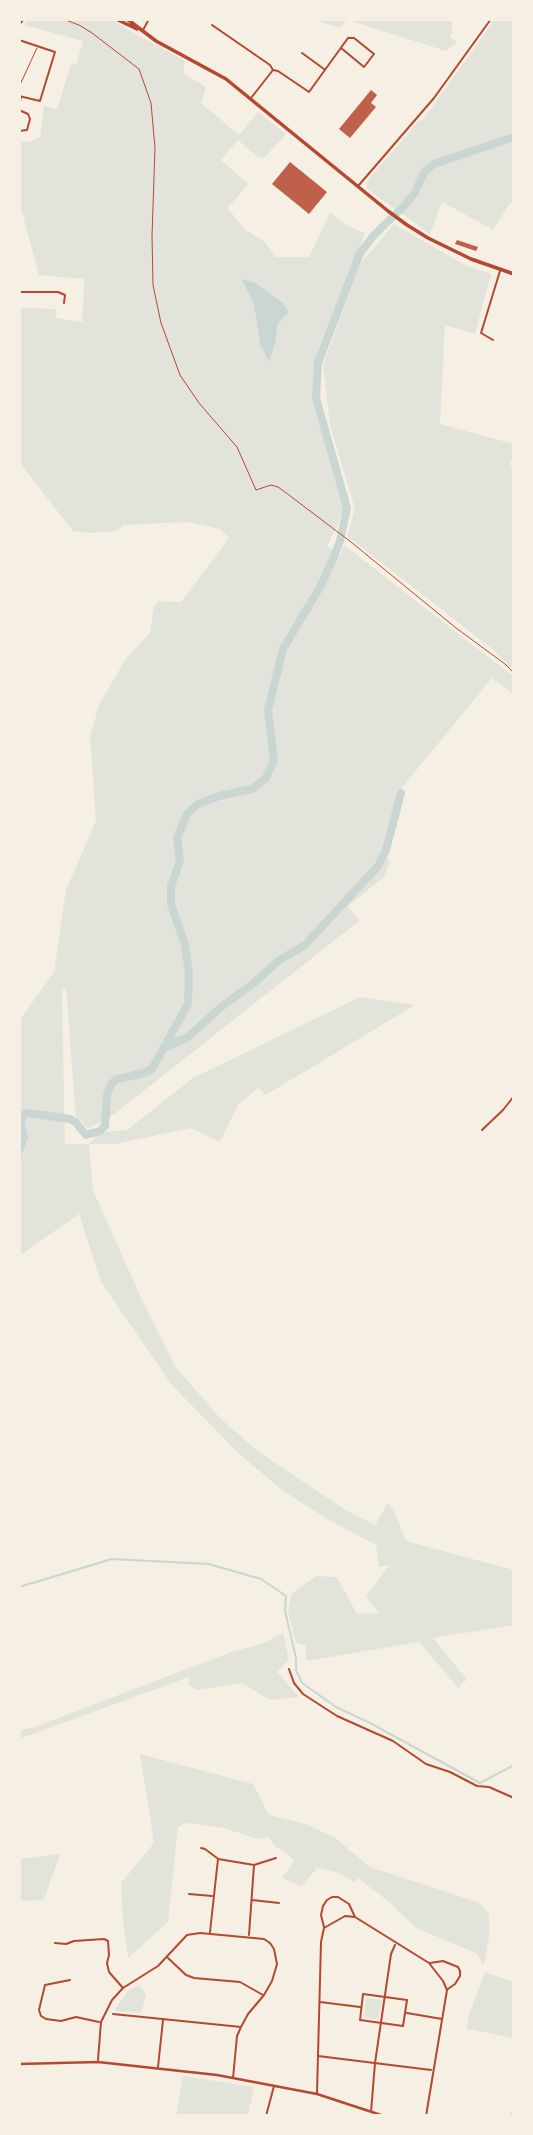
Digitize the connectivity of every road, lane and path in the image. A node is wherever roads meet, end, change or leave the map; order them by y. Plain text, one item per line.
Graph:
1 (23, 19) edge
2 (63, 19) edge
3 (116, 19) edge
4 (127, 19) edge
5 (149, 19) edge
6 (491, 19) edge
7 (19, 24) edge
8 (212, 25) dead end
9 (142, 31) junction
10 (19, 40) edge
11 (38, 46) junction
12 (341, 48) junction
13 (302, 53) dead end
14 (324, 69) junction
15 (273, 70) junction
16 (19, 87) edge
17 (20, 96) edge
18 (250, 99) junction
19 (19, 105) edge
20 (19, 110) edge
21 (19, 131) edge
22 (358, 186) junction
23 (500, 270) junction
24 (514, 274) edge
25 (19, 292) edge
26 (64, 303) dead end
27 (493, 340) dead end
28 (514, 673) edge
29 (514, 1096) edge
30 (482, 1130) dead end
31 (289, 1669) dead end
32 (514, 1798) edge
33 (201, 1848) dead end
34 (276, 1858) dead end
35 (218, 1859) junction
36 (254, 1865) junction
37 (189, 1894) dead end
38 (214, 1896) junction
39 (252, 1900) junction
40 (279, 1903) dead end
41 (355, 1917) junction
42 (324, 1928) junction
43 (209, 1933) junction
44 (249, 1937) junction
45 (55, 1943) dead end
46 (395, 1944) junction
47 (167, 1957) junction
48 (429, 1963) junction
49 (70, 1980) dead end
50 (122, 1988) junction
51 (447, 1990) junction
52 (264, 1995) junction
53 (386, 1997) junction
54 (320, 2002) junction
55 (361, 2007) junction
56 (406, 2013) junction
57 (113, 2014) dead end
58 (163, 2019) junction
59 (442, 2020) junction
60 (101, 2022) junction
61 (382, 2024) junction
62 (241, 2027) junction
63 (317, 2056) junction
64 (98, 2062) junction
65 (375, 2063) junction
66 (19, 2064) edge
67 (157, 2069) junction
68 (433, 2071) junction
69 (233, 2079) junction
70 (274, 2085) junction
71 (317, 2094) junction
72 (371, 2113) junction
73 (266, 2116) edge
74 (384, 2116) edge
75 (426, 2116) edge

1 - 7 highway
2 - 28 path
3 - 9 highway
4 - 9 highway
5 - 9 street
6 - 22 street
8 - 15 street
9 - 18 highway
10 - 11 street
11 - 16 lane
11 - 17 street
12 - 12 street
12 - 14 street
13 - 14 street
14 - 15 street
15 - 18 street
17 - 19 street
18 - 22 highway
20 - 21 street
22 - 23 highway
23 - 24 highway
23 - 27 street
25 - 26 street
29 - 30 street
31 - 32 street
33 - 35 street
34 - 36 street
35 - 36 street
35 - 38 street
36 - 39 street
37 - 38 street
38 - 43 street
39 - 40 street
39 - 44 street
41 - 42 street
41 - 42 street
41 - 46 street
42 - 54 street
43 - 44 street
43 - 47 street
44 - 52 street
45 - 50 street
46 - 48 street
46 - 53 street
47 - 50 street
47 - 52 street
48 - 51 street
48 - 51 street
49 - 60 street
50 - 60 street
51 - 59 street
52 - 62 street
53 - 55 street
53 - 56 street
53 - 61 street
54 - 55 street
54 - 63 street
55 - 61 street
56 - 59 street
56 - 61 street
57 - 58 street
58 - 62 street
58 - 67 street
59 - 68 street
60 - 64 street
61 - 65 street
62 - 69 street
63 - 65 street
63 - 71 street
64 - 66 street
64 - 67 street
65 - 68 street
65 - 72 street
67 - 69 street
68 - 75 street
69 - 70 street
70 - 71 street
70 - 73 street
71 - 72 street
72 - 74 street

